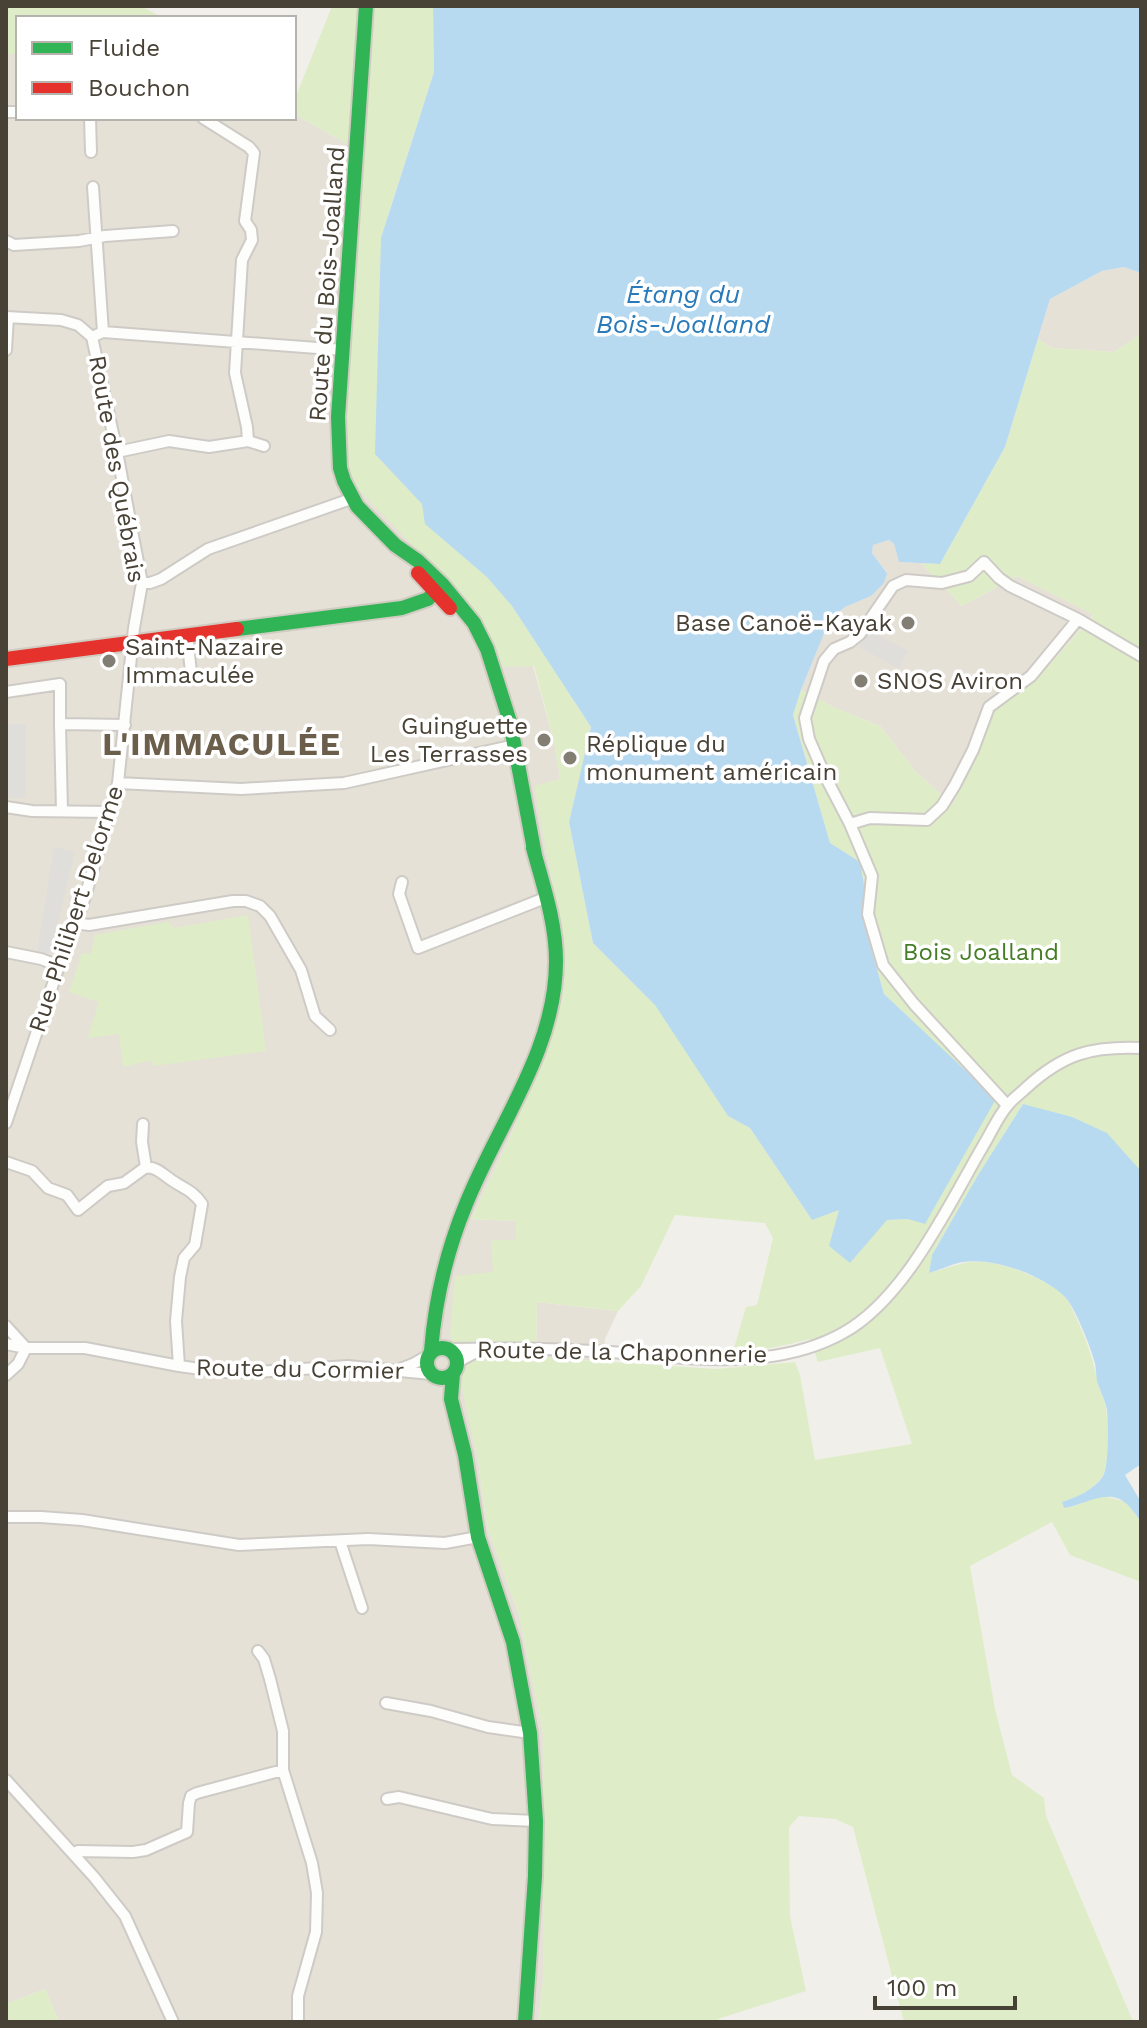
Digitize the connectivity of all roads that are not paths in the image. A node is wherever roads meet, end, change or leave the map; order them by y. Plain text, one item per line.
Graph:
1 (366, 6) edge
2 (90, 120) edge
3 (206, 120) edge
4 (91, 152) dead end
5 (93, 187) dead end
6 (173, 231) dead end
7 (96, 238) junction
8 (6, 241) edge
9 (7, 317) edge
10 (103, 332) junction
11 (92, 337) junction
12 (236, 342) junction
13 (6, 350) edge
14 (344, 350) junction
15 (248, 441) junction
16 (264, 446) dead end
17 (117, 452) junction
18 (351, 497) junction
19 (142, 583) junction
20 (436, 587) junction
21 (415, 605) junction
22 (456, 607) junction
23 (1078, 619) junction
24 (187, 636) junction
25 (132, 643) junction
26 (1141, 656) edge
27 (6, 659) edge
28 (191, 672) dead end
29 (6, 692) edge
30 (60, 724) junction
31 (125, 725) junction
32 (512, 746) junction
33 (118, 783) junction
34 (6, 807) edge
35 (62, 811) junction
36 (111, 812) junction
37 (850, 824) junction
38 (535, 855) junction
39 (402, 882) dead end
40 (545, 898) junction
41 (74, 923) junction
42 (6, 952) edge
43 (59, 966) junction
44 (330, 1030) dead end
45 (1141, 1048) edge
46 (1007, 1105) junction
47 (6, 1123) edge
48 (143, 1124) dead end
49 (6, 1162) edge
50 (146, 1167) junction
51 (6, 1326) edge
52 (6, 1344) edge
53 (26, 1348) junction
54 (483, 1348) junction
55 (438, 1351) junction
56 (179, 1366) junction
57 (397, 1369) junction
58 (455, 1369) junction
59 (6, 1375) edge
60 (434, 1376) junction
61 (451, 1399) junction
62 (6, 1517) edge
63 (478, 1537) junction
64 (340, 1541) junction
65 (362, 1608) dead end
66 (258, 1651) dead end
67 (386, 1703) dead end
68 (530, 1733) junction
69 (283, 1770) junction
70 (6, 1780) edge
71 (387, 1799) dead end
72 (536, 1821) junction
73 (73, 1854) junction
74 (173, 2022) edge
75 (298, 2022) edge
76 (525, 2022) edge

1 - 14 street, Route du Bois-Joalland
2 - 4 street
3 - 12 street
5 - 7 street
6 - 7 street
7 - 8 street
7 - 10 street
9 - 11 street, Route des Québrais
9 - 13 street
10 - 11 street
10 - 12 street
11 - 17 street, Route des Québrais
12 - 14 street
12 - 15 street
14 - 18 street, Route du Bois-Joalland
15 - 16 street
15 - 17 street
17 - 19 street, Route des Québrais
18 - 19 street
18 - 20 street, Route du Bois-Joalland
19 - 25 street, Route des Québrais
20 - 21 street
20 - 22 street, Route du Bois-Joalland
21 - 22 street
21 - 24 street
22 - 32 street, Route du Bois-Joalland
23 - 26 street
23 - 37 street
23 - 37 street
24 - 25 street
24 - 28 street
25 - 27 street
25 - 31 street, Rue Philibert Delorme
29 - 30 street
30 - 31 street
30 - 35 street
31 - 33 street, Rue Philibert Delorme
32 - 33 street
32 - 38 street, Route du Bois-Joalland
32 - 38 street, Route du Bois-Joalland
33 - 36 street, Rue Philibert Delorme
34 - 35 street
35 - 36 street
36 - 41 street, Rue Philibert Delorme
37 - 46 street
38 - 40 street, Route du Bois-Joalland
39 - 40 street
40 - 55 street, Route du Bois-Joalland
41 - 43 street, Rue Philibert Delorme
41 - 44 street
42 - 43 street
43 - 47 street, Rue Philibert Delorme
45 - 46 street, Route de la Chaponnerie
46 - 54 street, Route de la Chaponnerie
48 - 50 street
49 - 50 street
50 - 56 street
51 - 53 street
52 - 53 street, Route du Cormier
53 - 56 street, Route du Cormier
53 - 59 street
54 - 55 street, Route de la Chaponnerie
54 - 58 street
55 - 57 street
55 - 58 street
55 - 60 street
56 - 57 street, Route du Cormier
57 - 60 street, Route du Cormier
58 - 60 street
58 - 61 street
60 - 61 street
61 - 63 street
62 - 64 street
63 - 64 street
63 - 68 street
64 - 65 street
66 - 69 street
67 - 68 street
68 - 72 street
69 - 73 street
69 - 75 street
70 - 73 street
71 - 72 street
72 - 76 street
73 - 74 street

